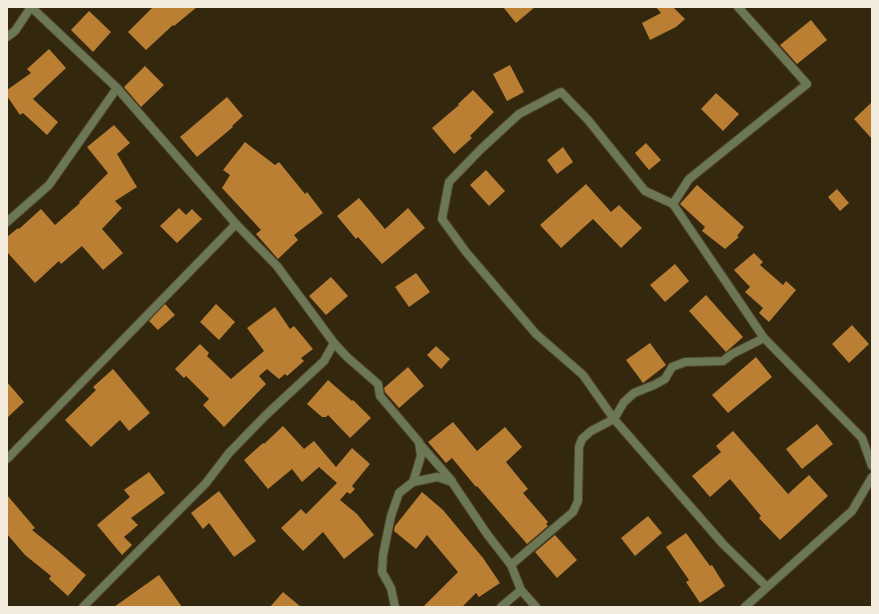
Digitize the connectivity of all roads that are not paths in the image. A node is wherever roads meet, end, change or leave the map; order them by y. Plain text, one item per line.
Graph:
1 (31, 7) edge
2 (738, 7) edge
3 (7, 37) edge
4 (117, 88) junction
5 (672, 204) junction
6 (7, 222) edge
7 (236, 224) junction
8 (764, 338) junction
9 (334, 343) junction
10 (614, 419) junction
11 (419, 442) junction
12 (7, 459) edge
13 (872, 466) edge
14 (872, 477) edge
15 (413, 482) junction
16 (452, 482) junction
17 (511, 565) junction
18 (767, 587) junction
19 (521, 590) junction
20 (83, 607) edge
21 (395, 607) edge
22 (501, 607) edge
23 (536, 607) edge
24 (745, 607) edge

1 - 3 street
1 - 4 street
2 - 5 street
4 - 6 street
4 - 7 street
5 - 8 street
5 - 10 street
7 - 9 street
7 - 12 street
8 - 10 street
8 - 13 street
9 - 11 street
9 - 20 street
10 - 17 street
10 - 18 street
11 - 15 street
11 - 16 street
14 - 18 street
15 - 16 street
15 - 21 street
16 - 17 street
17 - 19 street
18 - 24 street
19 - 22 street
19 - 23 street

